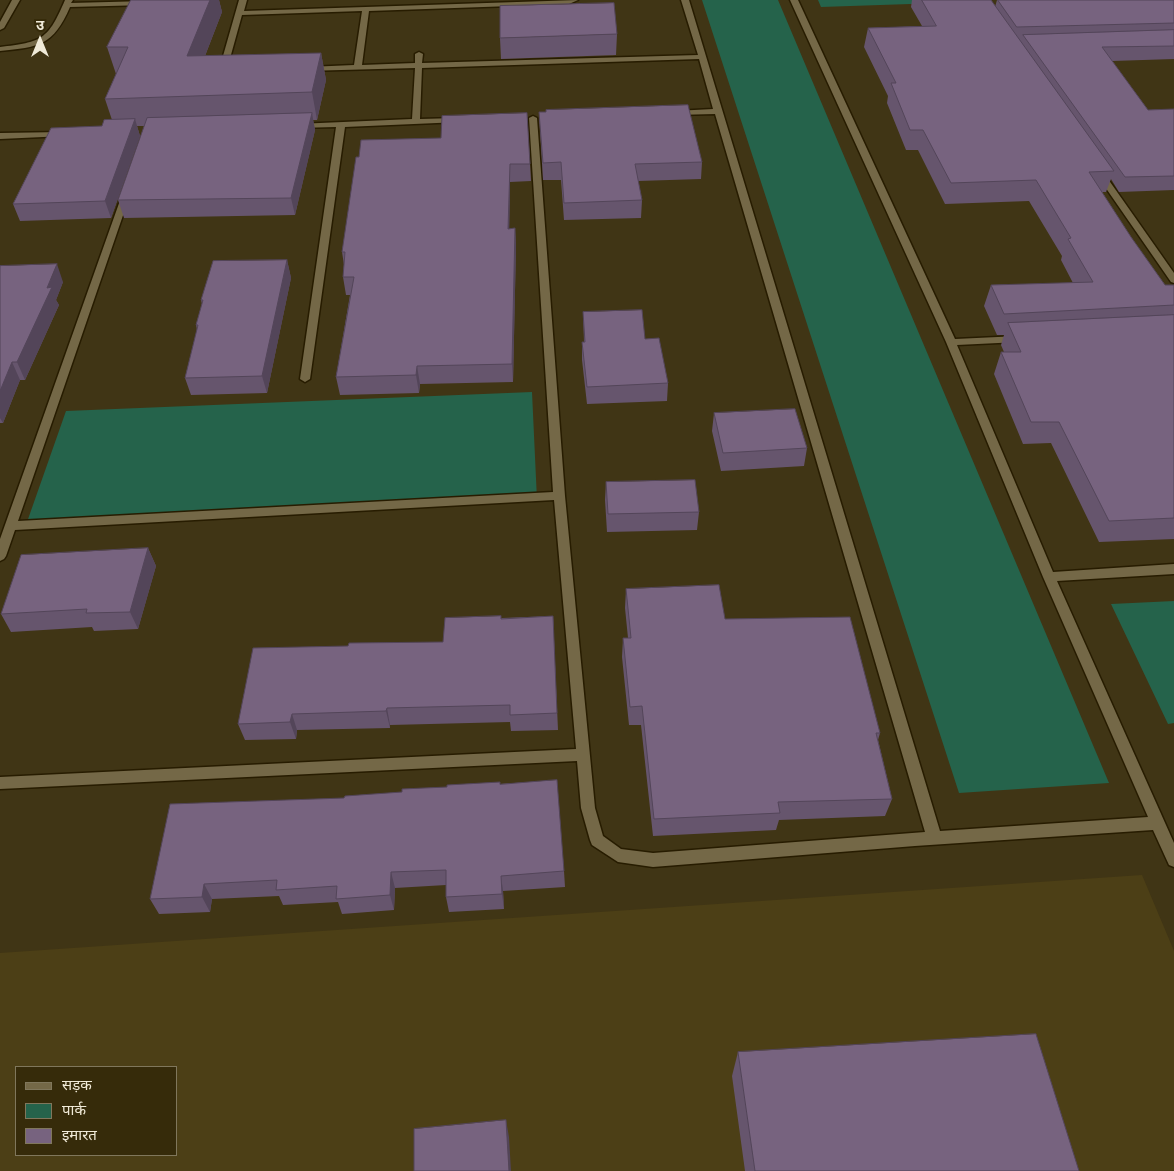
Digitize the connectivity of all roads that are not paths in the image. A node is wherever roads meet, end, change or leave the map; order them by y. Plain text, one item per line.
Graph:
1 (16, 0) edge
2 (243, 0) edge
3 (574, 0) edge
4 (685, 0) edge
5 (794, 0) edge
6 (154, 2) edge
7 (68, 3) edge
8 (366, 9) junction
9 (239, 13) junction
10 (0, 28) edge
11 (0, 49) edge
12 (419, 54) dead end
13 (702, 57) junction
14 (418, 65) junction
15 (358, 67) junction
16 (239, 69) edge
17 (302, 69) edge
18 (718, 111) junction
19 (669, 113) edge
20 (533, 118) dead end
21 (465, 120) edge
22 (416, 122) junction
23 (341, 124) junction
24 (283, 126) edge
25 (69, 133) edge
26 (0, 136) edge
27 (1095, 166) edge
28 (132, 178) edge
29 (1174, 280) edge
30 (1030, 338) edge
31 (950, 342) junction
32 (305, 379) dead end
33 (559, 496) junction
34 (11, 526) junction
35 (0, 556) edge
36 (1174, 569) edge
37 (1049, 577) junction
38 (584, 755) junction
39 (0, 783) edge
40 (1158, 823) junction
41 (935, 839) junction
42 (1174, 860) edge

1 - 10 street
2 - 9 street
3 - 8 street
4 - 13 street
5 - 31 street
6 - 7 street
7 - 11 street
8 - 9 street
8 - 15 street
9 - 16 street
12 - 14 street
13 - 14 street
13 - 18 street
14 - 15 street
14 - 22 street
15 - 17 street
18 - 19 street
18 - 41 street
20 - 33 street
21 - 22 street
22 - 23 street
23 - 24 street
23 - 32 street
25 - 26 street
27 - 29 street
28 - 34 street
30 - 31 street
31 - 37 street
33 - 34 street
33 - 38 street
34 - 35 street
36 - 37 street
37 - 40 street
38 - 39 street
38 - 41 street
40 - 41 street
40 - 42 street

